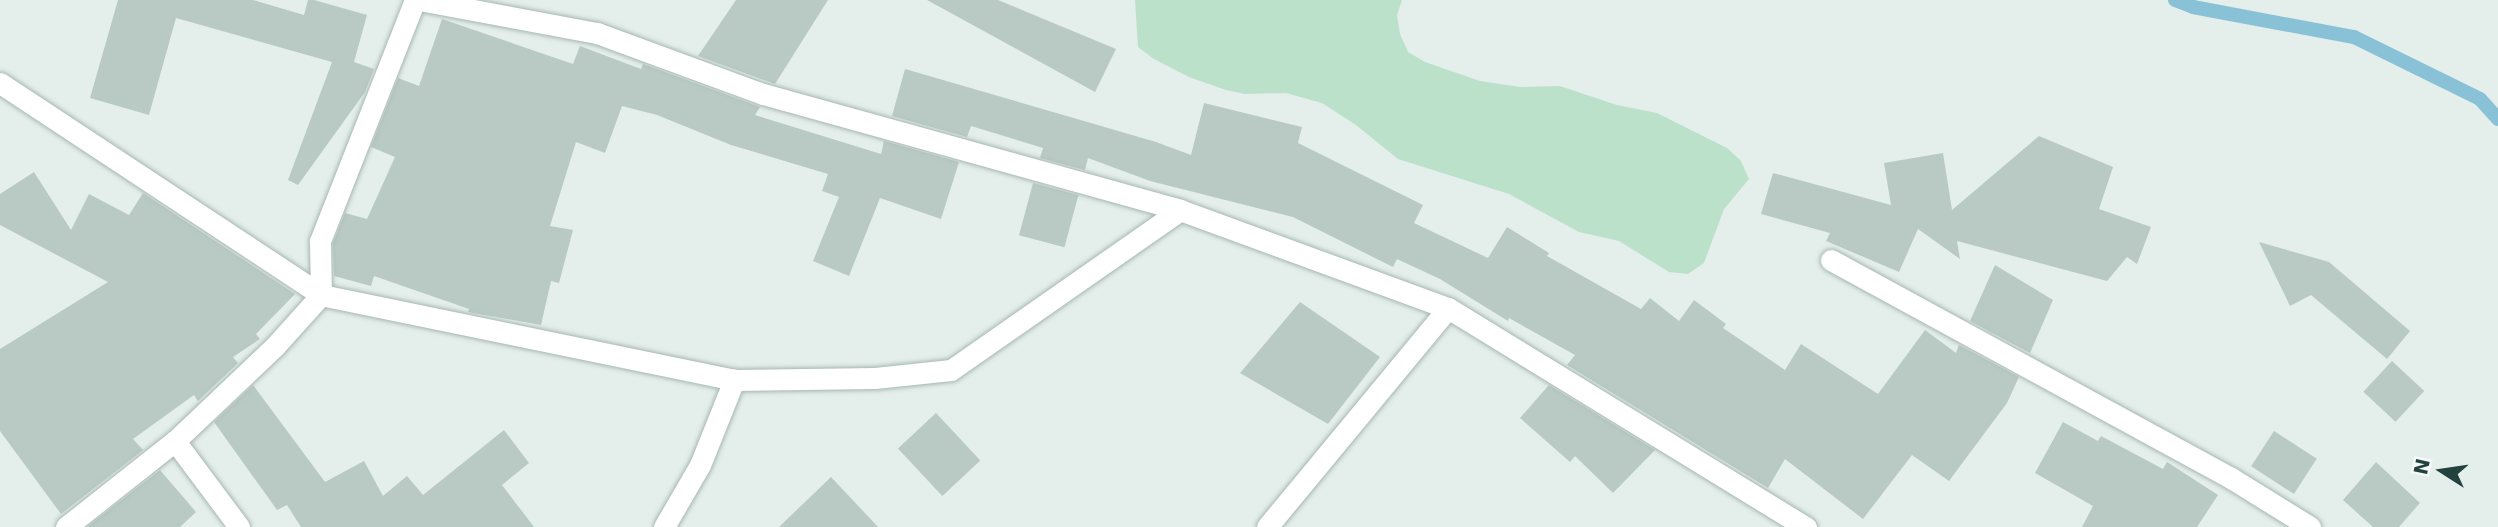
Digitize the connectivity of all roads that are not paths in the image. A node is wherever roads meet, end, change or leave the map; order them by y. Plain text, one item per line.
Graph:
1 (418, 0) edge
2 (0, 83) edge
3 (1180, 210) junction
4 (1831, 260) dead end
5 (321, 295) junction
6 (1448, 308) junction
7 (734, 380) junction
8 (175, 441) junction
9 (66, 527) edge
10 (239, 527) edge
11 (664, 527) edge
12 (1267, 527) edge
13 (1806, 527) edge
14 (2310, 527) edge

1 - 3 street
1 - 5 street
2 - 5 street
3 - 6 street
3 - 7 street
4 - 14 street
5 - 7 street
5 - 8 street
6 - 12 street
6 - 13 street
7 - 11 street
8 - 9 street
8 - 10 street

